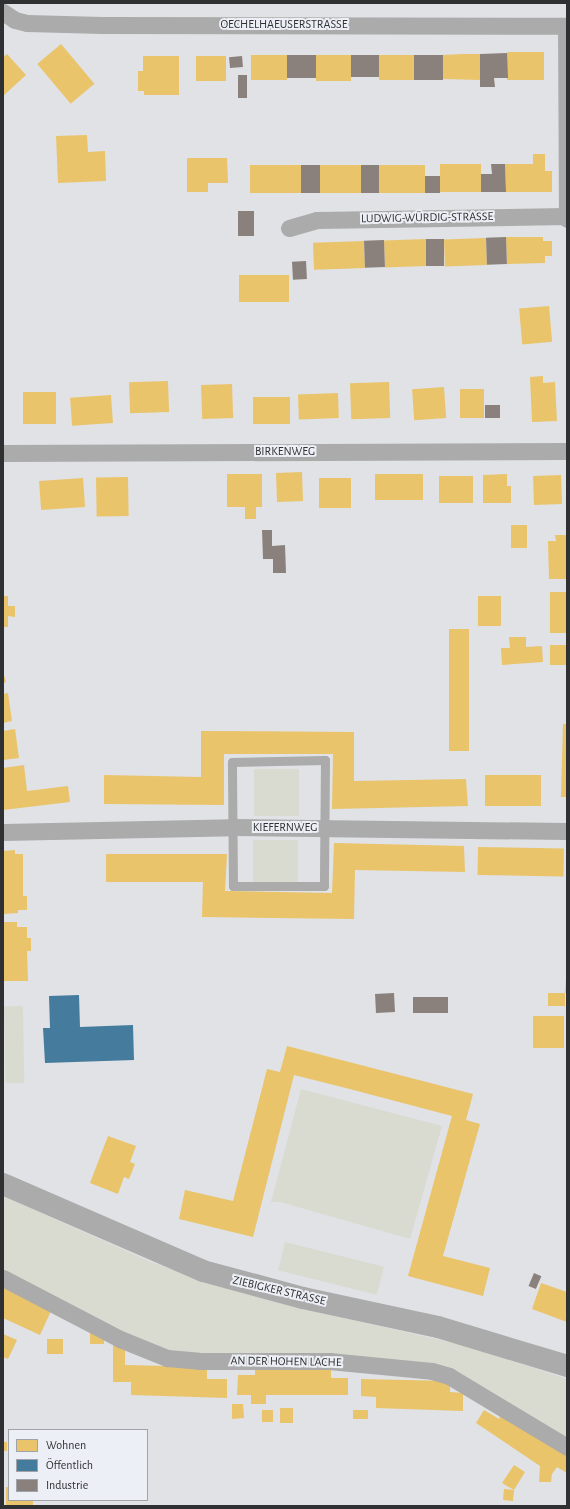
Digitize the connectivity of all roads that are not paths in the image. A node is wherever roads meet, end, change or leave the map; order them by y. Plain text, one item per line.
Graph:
1 (3, 12) edge
2 (566, 26) edge
3 (567, 216) edge
4 (567, 219) edge
5 (288, 228) dead end
6 (567, 451) edge
7 (3, 453) edge
8 (233, 827) junction
9 (326, 828) junction
10 (567, 831) edge
11 (3, 832) edge
12 (3, 1184) edge
13 (3, 1278) edge
14 (567, 1366) edge
15 (567, 1447) edge

1 - 2 street, OECHELHAEUSERSTRASSE
2 - 3 street
3 - 4 street
3 - 5 street, LUDWIG-WÜRDIG-STRASSE
6 - 7 street, BIRKENWEG
8 - 9 street, KIEFERNWEG
8 - 9 lane
8 - 9 lane
8 - 11 street, KIEFERNWEG
9 - 10 street, KIEFERNWEG
12 - 14 main road, ZIEBIGKER STRASSE
13 - 15 street, AN DER HOHEN LACHE

